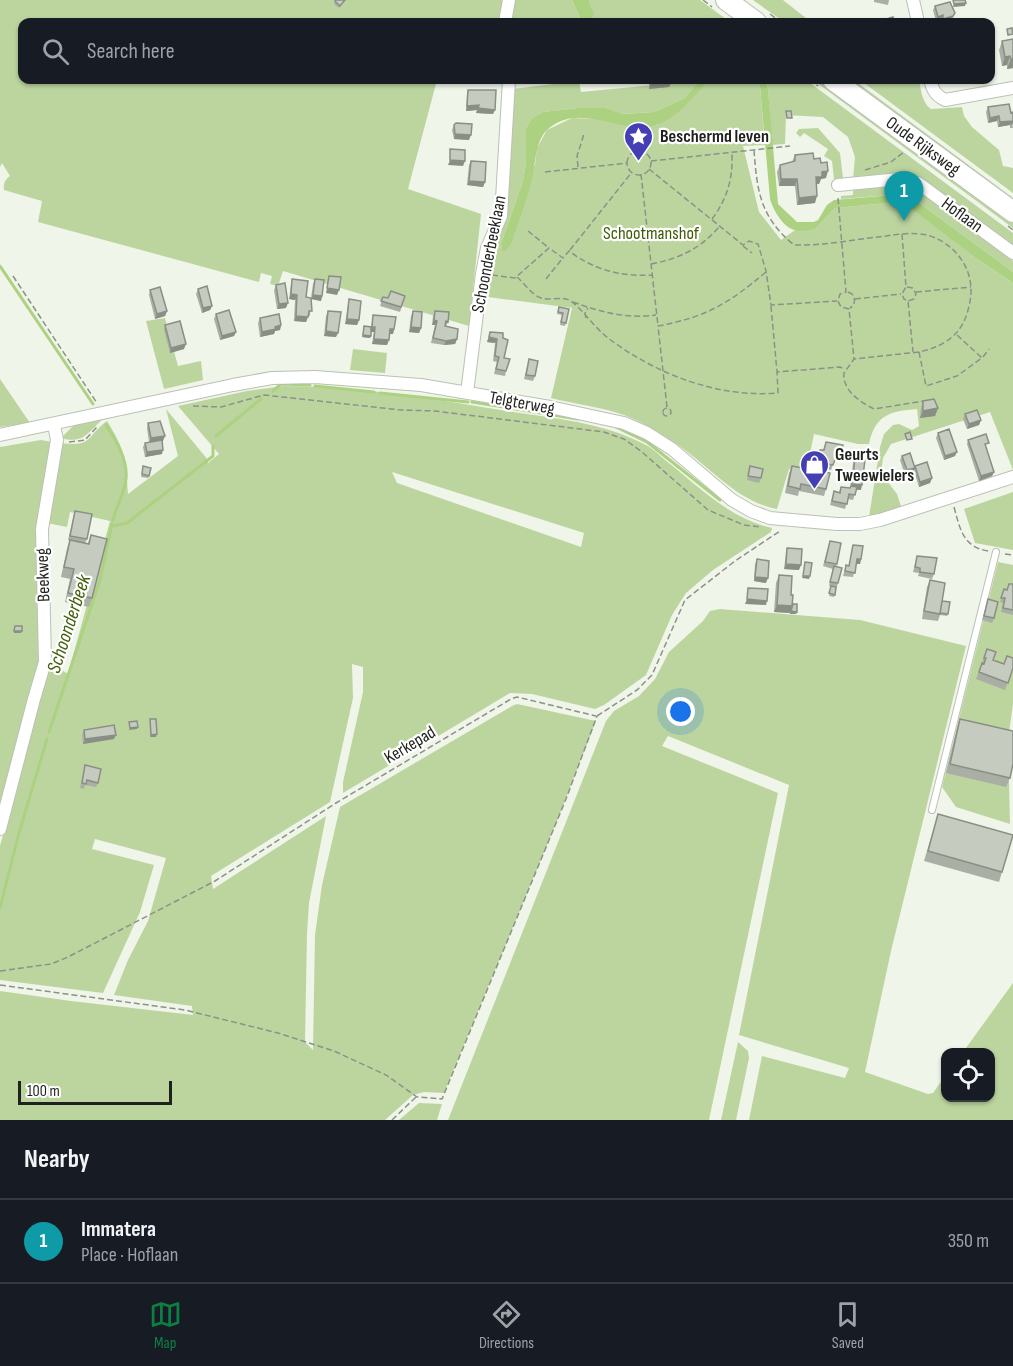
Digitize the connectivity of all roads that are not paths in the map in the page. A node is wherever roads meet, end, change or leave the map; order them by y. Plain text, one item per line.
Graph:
1 (509, 0) edge
2 (726, 0) edge
3 (913, 0) edge
4 (506, 18) edge
5 (751, 18) edge
6 (917, 18) edge
7 (509, 84) edge
8 (837, 84) edge
9 (931, 84) edge
10 (1013, 88) edge
11 (838, 189) road end
12 (1013, 212) edge
13 (1013, 253) edge
14 (467, 393) junction
15 (54, 424) junction
16 (0, 435) edge
17 (1013, 477) edge
18 (996, 552) road end
19 (932, 810) dead end
20 (0, 829) edge

1 - 4 street
2 - 5 main road
3 - 6 street
7 - 14 street, Schoonderbeeklaan
8 - 12 main road, Oude Rijksweg
9 - 10 street
11 - 13 street, Hoflaan
14 - 15 street, Telgterweg
14 - 17 street, Telgterweg
15 - 16 street, Telgterweg
15 - 20 street, Beekweg
18 - 19 lane

